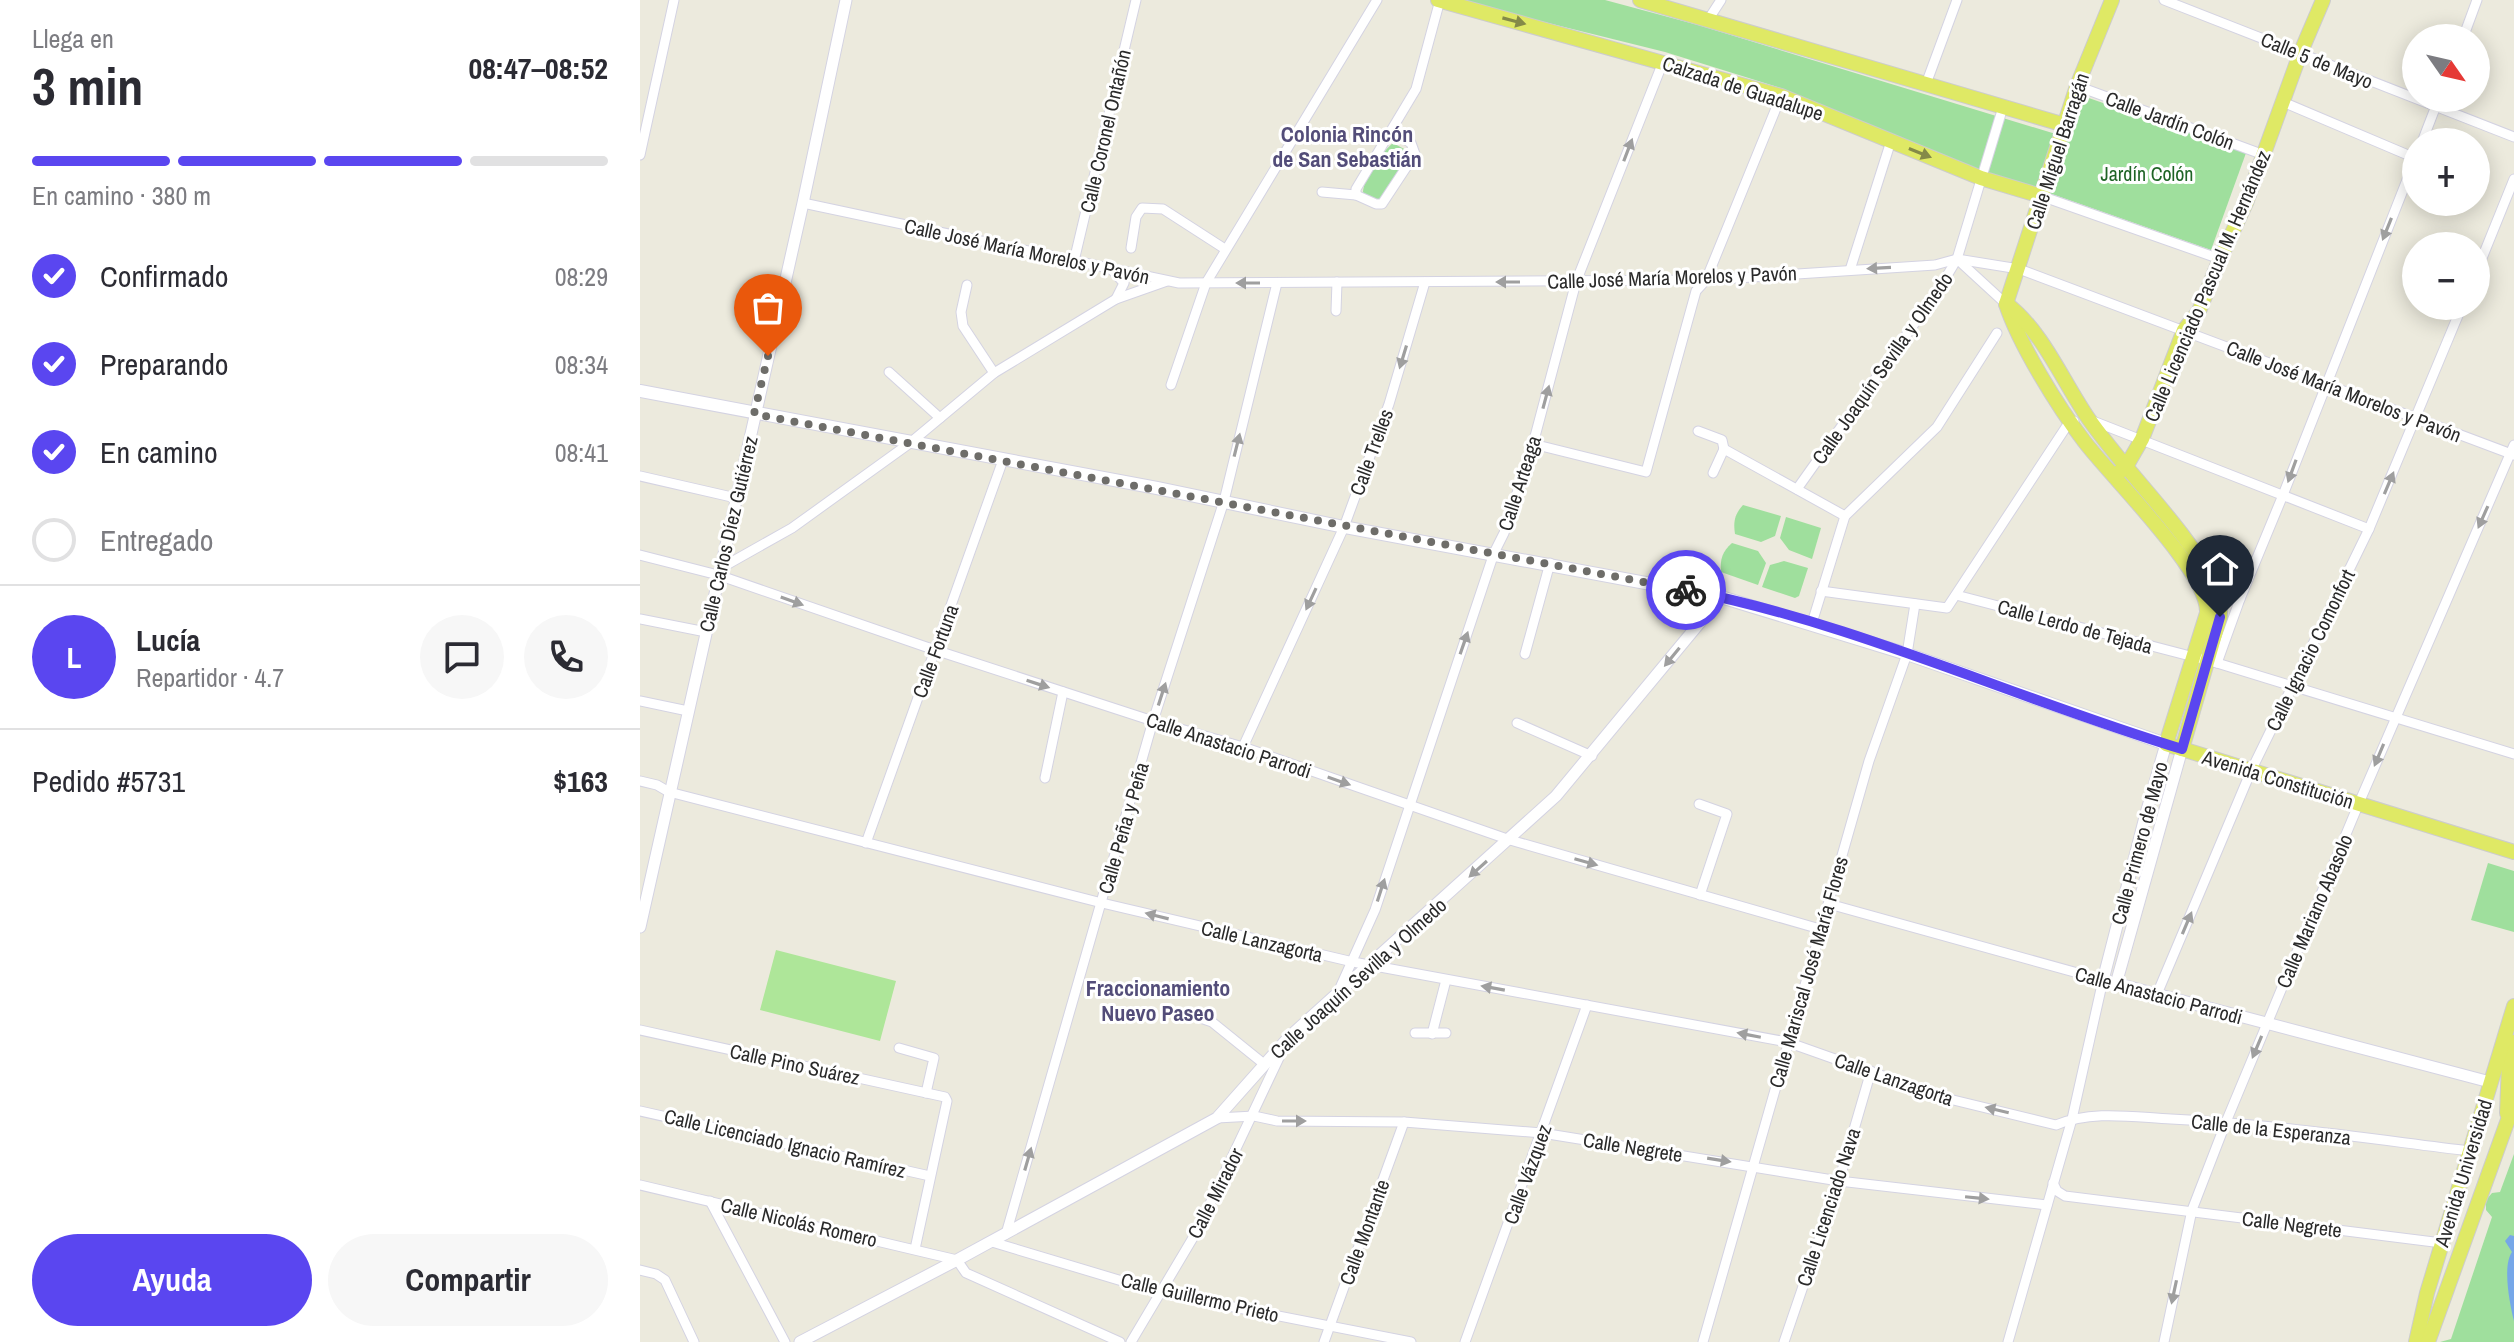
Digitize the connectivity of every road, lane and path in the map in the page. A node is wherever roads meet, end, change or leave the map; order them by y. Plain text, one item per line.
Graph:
1 (674, 0) edge
2 (846, 0) edge
3 (1136, 0) edge
4 (1377, 0) edge
5 (1640, 0) edge
6 (1721, 0) edge
7 (1957, 0) edge
8 (2112, 0) edge
9 (2164, 0) edge
10 (2323, 0) edge
11 (2477, 0) edge
12 (1439, 2) edge
13 (1708, 20) junction
14 (2468, 24) edge
15 (2300, 54) junction
16 (1663, 62) junction
17 (1926, 84) junction
18 (2077, 86) junction
19 (2402, 90) edge
20 (1781, 96) junction
21 (2283, 102) junction
22 (2003, 107) junction
23 (2458, 112) edge
24 (2065, 125) junction
25 (1392, 132) junction
26 (2514, 137) edge
27 (1891, 141) junction
28 (2402, 151) edge
29 (640, 155) edge
30 (2264, 155) junction
31 (1981, 178) junction
32 (2514, 179) edge
33 (1322, 192) dead end
34 (2402, 192) edge
35 (1356, 195) junction
36 (2041, 196) junction
37 (803, 203) junction
38 (2490, 238) edge
39 (1131, 248) dead end
40 (1225, 249) junction
41 (1957, 259) junction
42 (2220, 259) junction
43 (1074, 261) junction
44 (1109, 268) junction
45 (2019, 269) junction
46 (1850, 270) junction
47 (1706, 280) junction
48 (1167, 281) junction
49 (1337, 282) junction
50 (1425, 282) junction
51 (1576, 282) junction
52 (1206, 283) junction
53 (1277, 283) junction
54 (967, 285) dead end
55 (1116, 299) junction
56 (2006, 304) junction
57 (1336, 311) dead end
58 (2456, 320) edge
59 (2184, 330) junction
60 (1997, 333) dead end
61 (889, 372) dead end
62 (994, 373) junction
63 (2325, 384) junction
64 (1171, 385) dead end
65 (640, 391) edge
66 (754, 414) junction
67 (940, 418) junction
68 (2416, 418) junction
69 (2089, 420) junction
70 (2070, 421) junction
71 (1698, 431) dead end
72 (2142, 439) junction
73 (910, 443) junction
74 (1533, 444) junction
75 (1724, 449) junction
76 (2513, 451) edge
77 (1003, 460) junction
78 (2127, 465) junction
79 (1713, 473) dead end
80 (640, 476) edge
81 (2115, 476) junction
82 (1797, 489) junction
83 (2137, 491) junction
84 (2283, 495) junction
85 (736, 498) junction
86 (1224, 501) junction
87 (1845, 516) junction
88 (1344, 527) junction
89 (2369, 529) junction
90 (1494, 553) junction
91 (640, 555) edge
92 (1550, 563) junction
93 (720, 571) junction
94 (1821, 591) junction
95 (1956, 595) junction
96 (1721, 597) junction
97 (2213, 598) junction
98 (2240, 599) junction
99 (1915, 604) junction
100 (640, 619) edge
101 (1812, 623) junction
102 (2210, 630) junction
103 (706, 632) junction
104 (935, 650) junction
105 (1525, 654) dead end
106 (1907, 654) junction
107 (2193, 657) junction
108 (2213, 662) junction
109 (2294, 686) junction
110 (1063, 692) junction
111 (640, 701) edge
112 (688, 711) junction
113 (2396, 717) junction
114 (1153, 721) junction
115 (1517, 723) dead end
116 (2166, 744) junction
117 (1243, 747) junction
118 (2182, 749) junction
119 (2514, 754) edge
120 (1592, 756) junction
121 (2251, 771) junction
122 (1045, 778) dead end
123 (640, 781) edge
124 (669, 792) junction
125 (2359, 803) junction
126 (1699, 804) dead end
127 (1409, 805) junction
128 (1510, 840) junction
129 (866, 843) junction
130 (2514, 852) edge
131 (646, 871) edge
132 (1700, 895) junction
133 (1102, 903) junction
134 (1829, 904) junction
135 (640, 927) edge
136 (1820, 929) junction
137 (1353, 962) junction
138 (1371, 964) junction
139 (1446, 980) junction
140 (2103, 980) junction
141 (2116, 984) junction
142 (1338, 993) junction
143 (2157, 994) junction
144 (1587, 1005) junction
145 (2514, 1006) edge
146 (1189, 1014) dead end
147 (2267, 1023) junction
148 (640, 1030) edge
149 (1415, 1033) dead end
150 (1446, 1033) dead end
151 (1432, 1034) junction
152 (1289, 1037) junction
153 (1787, 1042) junction
154 (2514, 1042) edge
155 (899, 1048) dead end
156 (1264, 1064) junction
157 (1871, 1071) junction
158 (2490, 1082) junction
159 (926, 1093) junction
160 (2514, 1103) edge
161 (640, 1111) edge
162 (1254, 1116) junction
163 (1217, 1118) junction
164 (2072, 1119) junction
165 (1404, 1122) junction
166 (2226, 1122) junction
167 (2507, 1123) junction
168 (1542, 1133) junction
169 (2470, 1151) junction
170 (1754, 1166) junction
171 (930, 1176) junction
172 (1839, 1181) junction
173 (2053, 1183) junction
174 (640, 1185) edge
175 (710, 1201) junction
176 (2047, 1205) junction
177 (2192, 1210) junction
178 (1006, 1234) junction
179 (992, 1242) junction
180 (2442, 1243) junction
181 (915, 1249) junction
182 (957, 1260) junction
183 (640, 1270) edge
184 (1162, 1293) junction
185 (1330, 1325) junction
186 (694, 1342) edge
187 (785, 1342) edge
188 (800, 1342) edge
189 (1120, 1342) edge
190 (1131, 1342) edge
191 (1324, 1342) edge
192 (1411, 1342) edge
193 (1465, 1342) edge
194 (1703, 1342) edge
195 (1784, 1342) edge
196 (2008, 1342) edge
197 (2164, 1342) edge
198 (2416, 1342) edge
199 (2428, 1342) edge

1 - 29 street
2 - 37 street, Calle Carlos Díez Gutiérrez
3 - 43 street, Calle Coronel Ontañón
4 - 40 street
5 - 13 main road
6 - 13 street
7 - 17 street
8 - 18 main road, Calle Miguel Barragán
9 - 15 street, Calle 5 de Mayo
10 - 15 main road, Calle Licenciado Pascual M. Hernández
11 - 14 street
12 -> 16 main road, Calzada de Guadalupe
12 - 25 street
13 - 17 main road
15 - 19 street, Calle 5 de Mayo
15 - 21 main road, Calle Licenciado Pascual M. Hernández
16 - 20 main road, Calzada de Guadalupe
51 -> 16 street, Calle Arteaga
17 - 22 main road
18 - 24 main road, Calle Miguel Barragán
18 - 30 street, Calle Jardín Colón
20 - 27 main road, Calzada de Guadalupe
20 - 47 street
21 - 28 street
21 - 30 main road, Calle Licenciado Pascual M. Hernández
22 - 24 main road
22 - 31 street, Calle Joaquín Sevilla y Olmedo
23 - 26 street, Calle 5 de Mayo
24 - 36 main road, Calle Miguel Barragán
25 - 35 street
25 - 35 street
27 -> 31 main road, Calzada de Guadalupe
27 - 46 street
30 - 42 main road, Calle Licenciado Pascual M. Hernández
31 - 36 main road, Calzada de Guadalupe
31 - 41 street, Calle Joaquín Sevilla y Olmedo
32 - 38 street
33 - 35 street
34 -> 63 street
36 - 42 street
36 - 45 main road, Calle Miguel Barragán
37 - 43 street, Calle José María Morelos y Pavón
37 - 66 street, Calle Carlos Díez Gutiérrez
39 - 40 street
40 - 52 street
41 - 45 street, Calle José María Morelos y Pavón
41 -> 46 street, Calle José María Morelos y Pavón
41 - 56 street
41 - 82 street, Calle Joaquín Sevilla y Olmedo
42 - 59 main road, Calle Licenciado Pascual M. Hernández
43 - 44 street, Calle José María Morelos y Pavón
44 - 48 street, Calle José María Morelos y Pavón
44 - 55 street
45 - 56 main road, Calle Miguel Barragán
45 - 59 street, Calle José María Morelos y Pavón
46 - 47 street, Calle José María Morelos y Pavón
47 - 51 street, Calle José María Morelos y Pavón
47 - 74 street
48 - 52 street, Calle José María Morelos y Pavón
48 - 55 street
49 - 50 street, Calle José María Morelos y Pavón
49 - 53 street, Calle José María Morelos y Pavón
49 - 57 street
51 -> 50 street, Calle José María Morelos y Pavón
50 -> 88 street, Calle Trelles
74 -> 51 street, Calle Arteaga
53 -> 52 street, Calle José María Morelos y Pavón
52 - 64 street
86 -> 53 street, Calle Peña y Peña
54 - 62 street
55 - 62 street
56 - 69 main road
56 - 70 main road
58 - 68 street, Calle Ignacio Comonfort
59 - 63 street, Calle José María Morelos y Pavón
59 - 72 main road, Calle Licenciado Pascual M. Hernández
60 - 87 street
61 - 67 street
62 - 67 street
63 - 68 street, Calle José María Morelos y Pavón
63 -> 84 street
65 - 66 main road, Avenida Constitución
66 - 73 main road, Avenida Constitución
66 - 85 street, Calle Carlos Díez Gutiérrez
67 - 73 street
68 - 76 street, Calle José María Morelos y Pavón
89 -> 68 street, Calle Ignacio Comonfort
69 - 70 street
69 - 72 street
69 - 78 main road
70 - 81 main road
70 - 95 street
71 - 75 street
72 - 78 main road, Calle Licenciado Pascual M. Hernández
72 - 84 street
73 - 77 main road, Avenida Constitución
73 - 93 street
74 - 90 street, Calle Arteaga
75 - 79 street
75 - 82 street
76 -> 113 street, Calle Mariano Abasolo
77 - 86 main road, Avenida Constitución
77 - 104 street, Calle Fortuna
78 - 81 main road, Calle Licenciado Pascual M. Hernández
78 - 83 main road
80 - 85 street
81 - 83 main road
82 - 87 street
83 - 97 main road
84 - 89 street
84 - 98 street
85 - 93 street, Calle Carlos Díez Gutiérrez
86 - 88 main road, Avenida Constitución
114 -> 86 street, Calle Peña y Peña
87 - 94 street
88 - 90 main road, Avenida Constitución
88 -> 117 street, Calle Trelles
89 - 109 street, Calle Ignacio Comonfort
90 - 92 main road, Avenida Constitución
127 -> 90 street, Calle Arteaga
91 - 93 street, Calle Anastacio Parrodi
92 - 96 main road, Avenida Constitución
92 - 105 street
93 - 103 street, Calle Carlos Díez Gutiérrez
93 -> 104 street, Calle Anastacio Parrodi
94 - 99 street
94 - 101 street
95 - 99 street
95 - 107 street, Calle Lerdo de Tejada
96 - 101 main road, Avenida Constitución
96 -> 120 street, Calle Joaquín Sevilla y Olmedo
97 - 98 street
97 - 102 main road, Calle Primero de Mayo
98 - 108 street
99 - 106 street, Calle Mariscal José María Flores
100 - 103 street
101 - 106 main road, Avenida Constitución
102 - 107 main road, Calle Primero de Mayo
102 - 108 main road, Calle Primero de Mayo
103 - 112 street, Calle Carlos Díez Gutiérrez
104 -> 110 street, Calle Anastacio Parrodi
104 - 129 street, Calle Fortuna
106 - 116 main road, Avenida Constitución
106 - 134 street, Calle Mariscal José María Flores
107 - 108 street, Calle Lerdo de Tejada
107 - 116 main road, Calle Primero de Mayo
108 - 109 street, Calle Lerdo de Tejada
108 - 118 main road, Calle Primero de Mayo
109 - 113 street, Calle Lerdo de Tejada
109 - 121 street, Calle Ignacio Comonfort
110 - 114 street, Calle Anastacio Parrodi
110 - 122 street
111 - 112 street
112 - 124 street, Calle Carlos Díez Gutiérrez
113 - 119 street, Calle Lerdo de Tejada
113 -> 125 street, Calle Mariano Abasolo
114 - 117 street, Calle Anastacio Parrodi
114 - 133 street, Calle Peña y Peña
115 - 120 street
116 - 118 main road, Avenida Constitución
116 - 140 street, Calle Primero de Mayo
117 -> 127 street, Calle Anastacio Parrodi
118 - 121 main road, Avenida Constitución
118 - 141 street, Calle Primero de Mayo
120 - 128 street, Calle Joaquín Sevilla y Olmedo
121 - 125 main road, Avenida Constitución
143 -> 121 street, Calle Ignacio Comonfort
123 - 124 street, Calle Lanzagorta
124 - 129 street, Calle Lanzagorta
124 - 131 street, Calle Carlos Díez Gutiérrez
125 - 130 main road, Avenida Constitución
125 - 147 street, Calle Mariano Abasolo
126 - 132 street
127 - 128 street, Calle Anastacio Parrodi
137 -> 127 street, Calle Arteaga
128 -> 132 street, Calle Anastacio Parrodi
128 -> 138 street, Calle Joaquín Sevilla y Olmedo
129 - 133 street, Calle Lanzagorta
131 - 135 street, Calle Carlos Díez Gutiérrez
132 - 136 street, Calle Anastacio Parrodi
137 -> 133 street, Calle Lanzagorta
178 -> 133 street, Calle Peña y Peña
134 - 136 street, Calle Mariscal José María Flores
134 - 140 street, Calle Anastacio Parrodi
136 - 153 street, Calle Mariscal José María Flores
137 - 138 street, Calle Lanzagorta
137 - 142 street, Calle Arteaga
138 - 139 street, Calle Lanzagorta
138 - 142 street, Calle Joaquín Sevilla y Olmedo
144 -> 139 street, Calle Lanzagorta
139 - 151 street
140 - 141 street, Calle Anastacio Parrodi
140 - 164 street, Calle Primero de Mayo
141 - 143 street, Calle Anastacio Parrodi
142 - 152 street, Calle Joaquín Sevilla y Olmedo
143 - 147 street, Calle Anastacio Parrodi
153 -> 144 street, Calle Lanzagorta
144 - 168 street, Calle Vázquez
145 - 158 main road, Avenida Universidad
146 - 156 street
147 - 158 street, Calle Anastacio Parrodi
147 -> 166 street, Calle Mariano Abasolo
148 - 159 street, Calle Pino Suárez
149 - 151 street
150 - 151 street
152 - 156 street, Calle Joaquín Sevilla y Olmedo
152 - 162 street, Calle Mirador
153 - 157 street, Calle Lanzagorta
153 - 170 street, Calle Mariscal José María Flores
154 - 167 main road
155 - 159 street
156 - 163 street, Calle Joaquín Sevilla y Olmedo
164 -> 157 street, Calle Lanzagorta
157 - 172 street, Calle Licenciado Nava
158 - 169 main road, Avenida Universidad
159 - 171 street, Calle Pino Suárez
160 - 167 main road, Avenida Universidad
161 - 171 street, Calle Licenciado Ignacio Ramírez
162 - 163 street, Calle Negrete
162 -> 165 street, Calle Negrete
162 - 184 street, Calle Mirador
163 - 178 street, Calle Joaquín Sevilla y Olmedo
164 - 166 street, Calle de la Esperanza
164 - 173 street, Calle Primero de Mayo
165 - 168 street, Calle Negrete
165 - 185 street, Calle Montante
166 - 169 street, Calle de la Esperanza
166 - 177 street, Calle Mariano Abasolo
167 - 199 main road, Avenida Universidad
168 -> 170 street, Calle Negrete
168 - 193 street, Calle Vázquez
169 - 180 main road, Avenida Universidad
170 - 172 street, Calle Negrete
170 - 194 street, Calle Mariscal José María Flores
171 - 181 street
172 -> 176 street, Calle Negrete
172 - 195 street, Calle Licenciado Nava
173 - 176 street, Calle Primero de Mayo
173 - 177 street, Calle Negrete
174 - 175 street, Calle Nicolás Romero
175 - 181 street, Calle Nicolás Romero
175 - 187 street
176 - 196 street, Calle Primero de Mayo
177 - 180 street, Calle Negrete
177 -> 197 street, Calle Mariano Abasolo
178 - 179 street, Calle Joaquín Sevilla y Olmedo
179 - 182 street, Calle Joaquín Sevilla y Olmedo
179 - 184 street, Calle Guillermo Prieto
180 - 198 main road, Avenida Universidad
181 - 182 street, Calle Nicolás Romero
182 - 188 street, Calle Joaquín Sevilla y Olmedo
182 - 189 street
183 - 186 street
184 - 185 street, Calle Guillermo Prieto
184 - 190 street, Calle Mirador
185 - 191 street, Calle Montante
185 - 192 street, Calle Guillermo Prieto

